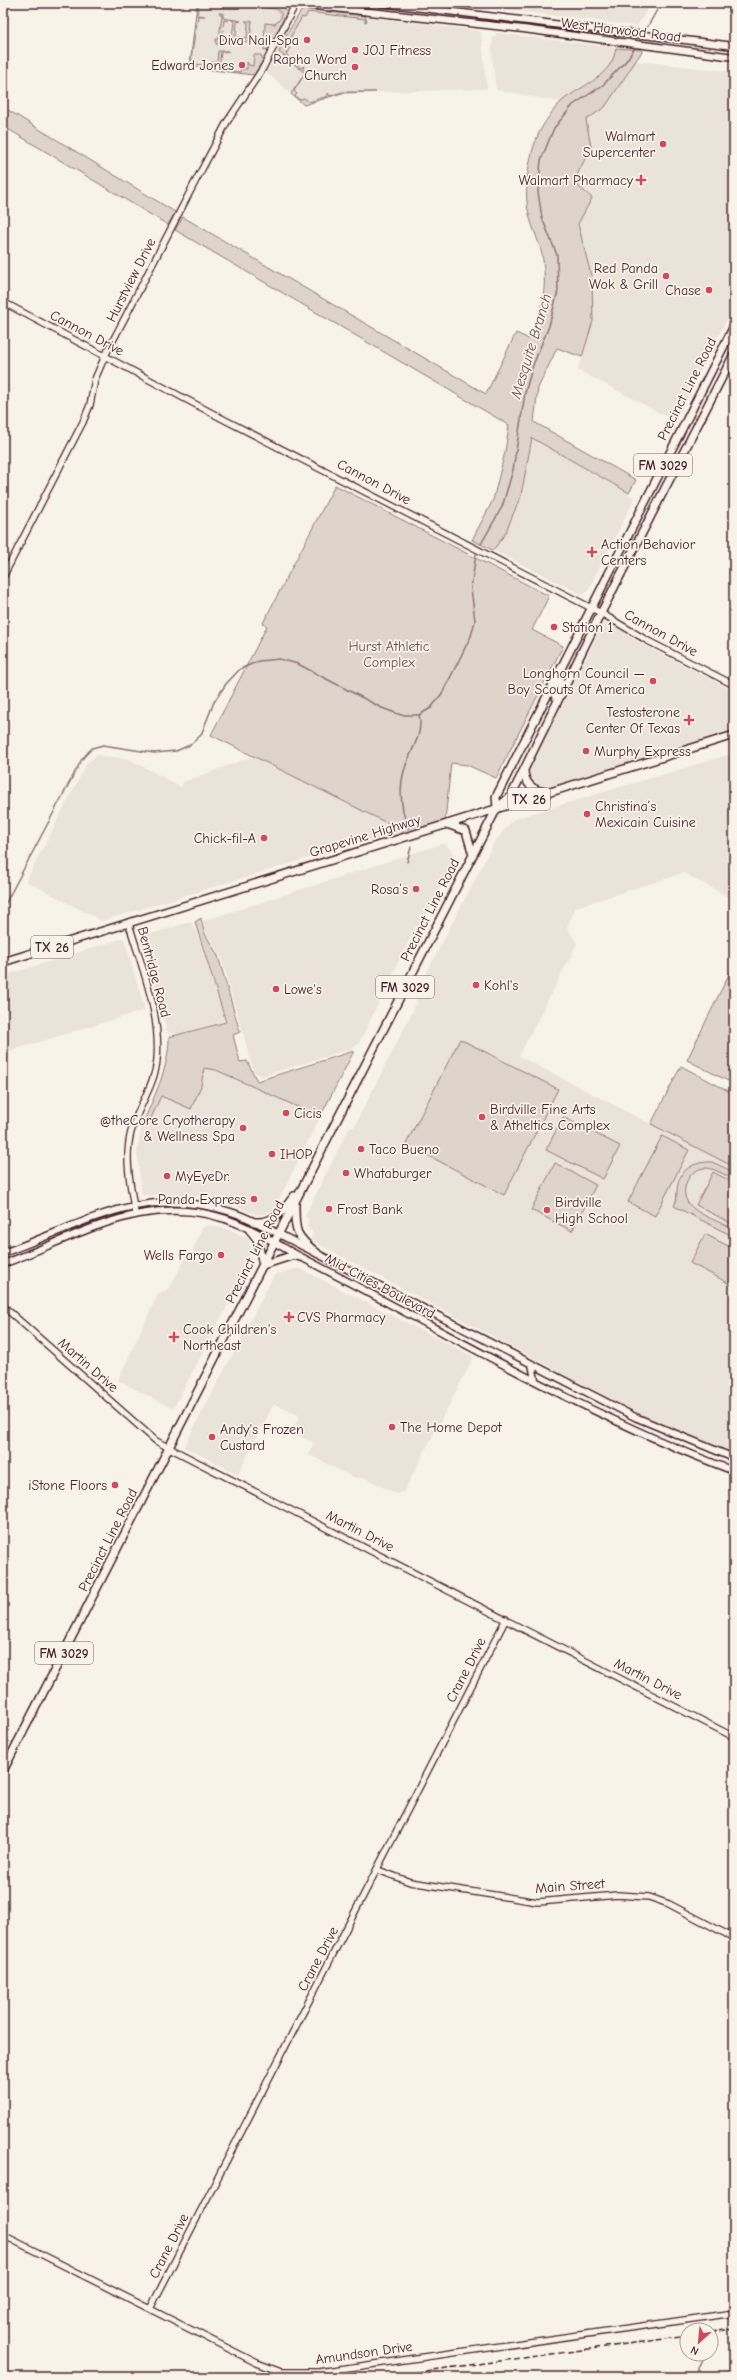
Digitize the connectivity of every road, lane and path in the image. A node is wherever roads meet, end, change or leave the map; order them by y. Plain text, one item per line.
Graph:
1 (294, 3) edge
2 (382, 3) edge
3 (734, 46) edge
4 (734, 57) edge
5 (3, 302) edge
6 (734, 326) edge
7 (734, 354) edge
8 (105, 356) junction
9 (648, 495) junction
10 (660, 501) junction
11 (3, 577) edge
12 (592, 608) junction
13 (602, 613) junction
14 (558, 675) junction
15 (734, 685) edge
16 (548, 695) junction
17 (558, 700) junction
18 (543, 730) junction
19 (734, 735) edge
20 (524, 769) junction
21 (554, 791) junction
22 (497, 808) junction
23 (447, 824) junction
24 (473, 854) junction
25 (128, 924) junction
26 (3, 962) edge
27 (300, 1191) junction
28 (296, 1201) junction
29 (133, 1205) junction
30 (225, 1210) junction
31 (135, 1214) junction
32 (202, 1214) junction
33 (255, 1222) junction
34 (249, 1229) junction
35 (279, 1234) junction
36 (274, 1242) junction
37 (317, 1253) junction
38 (3, 1254) edge
39 (300, 1257) junction
40 (3, 1264) edge
41 (263, 1265) junction
42 (401, 1296) junction
43 (408, 1300) junction
44 (3, 1306) edge
45 (398, 1309) junction
46 (532, 1364) junction
47 (535, 1380) junction
48 (646, 1422) junction
49 (642, 1433) junction
50 (169, 1448) junction
51 (734, 1458) edge
52 (734, 1472) edge
53 (506, 1619) junction
54 (734, 1737) edge
55 (3, 1771) edge
56 (378, 1870) junction
57 (734, 1938) edge
58 (3, 2235) edge
59 (150, 2309) junction
60 (734, 2313) edge
61 (319, 2374) edge

1 - 4 main road, West Harwood Road
1 - 8 street, Hurstview Drive
2 - 3 main road, West Harwood Road
5 - 8 street, Cannon Drive
6 - 9 main road, Precinct Line Road / FM 3029
7 - 10 main road, Precinct Line Road / FM 3029
8 - 11 street, Hurstview Drive
8 - 12 street, Cannon Drive
9 - 10 main road
9 - 12 main road, Precinct Line Road / FM 3029
10 - 13 main road, Precinct Line Road / FM 3029
12 - 13 street, Cannon Drive
12 - 14 main road, Precinct Line Road / FM 3029
13 - 15 street, Cannon Drive
13 - 17 main road, Precinct Line Road / FM 3029
14 - 16 main road, Precinct Line Road / FM 3029
14 - 17 main road
16 - 18 main road
16 - 22 main road, Precinct Line Road / FM 3029
17 - 18 main road, Precinct Line Road / FM 3029
18 - 20 main road, Precinct Line Road / FM 3029
19 - 21 main road, Grapevine Highway / TX 26
20 - 21 main road
20 - 22 main road, Precinct Line Road / FM 3029
21 - 22 main road, Grapevine Highway / TX 26
22 - 23 main road, Grapevine Highway / TX 26
22 - 24 main road, Precinct Line Road / FM 3029
23 - 24 main road
23 - 25 main road, Grapevine Highway / TX 26
24 - 27 main road, Precinct Line Road / FM 3029
25 - 26 main road, Grapevine Highway / TX 26
25 - 29 street, Bentridge Road
27 - 28 main road, Precinct Line Road / FM 3029
27 - 33 main road
28 - 35 main road, Precinct Line Road / FM 3029
28 - 37 main road
29 - 30 main road, Mid Cities Boulevard
29 - 31 street, Bentridge Road
29 - 38 main road, Mid Cities Boulevard
30 - 32 main road
30 - 33 main road, Mid Cities Boulevard
31 - 32 main road, Mid Cities Boulevard
31 - 40 main road, Mid Cities Boulevard
32 - 34 main road, Mid Cities Boulevard
33 - 35 main road, Mid Cities Boulevard
34 - 36 main road, Mid Cities Boulevard
34 - 41 main road
35 - 36 main road, Precinct Line Road / FM 3029
35 - 37 main road, Mid Cities Boulevard
36 - 39 main road, Mid Cities Boulevard
36 - 41 main road, Precinct Line Road / FM 3029
37 - 42 main road, Mid Cities Boulevard
39 - 41 main road
39 - 45 main road, Mid Cities Boulevard
41 - 50 main road, Precinct Line Road / FM 3029
42 - 43 main road, Mid Cities Boulevard
42 - 45 main road
43 - 45 main road
43 - 46 main road, Mid Cities Boulevard
44 - 50 street, Martin Drive
45 - 47 main road, Mid Cities Boulevard
46 - 47 main road
46 - 48 main road, Mid Cities Boulevard
47 - 49 main road, Mid Cities Boulevard
48 - 49 main road
48 - 51 main road, Mid Cities Boulevard
49 - 52 main road, Mid Cities Boulevard
50 - 53 street, Martin Drive
50 - 55 main road, Precinct Line Road / FM 3029
53 - 54 street, Martin Drive
53 - 56 street, Crane Drive
56 - 57 street, Main Street
56 - 59 street, Crane Drive
58 - 59 street, Amundson Drive
59 - 61 street, Amundson Drive
60 - 61 street, Amundson Drive

